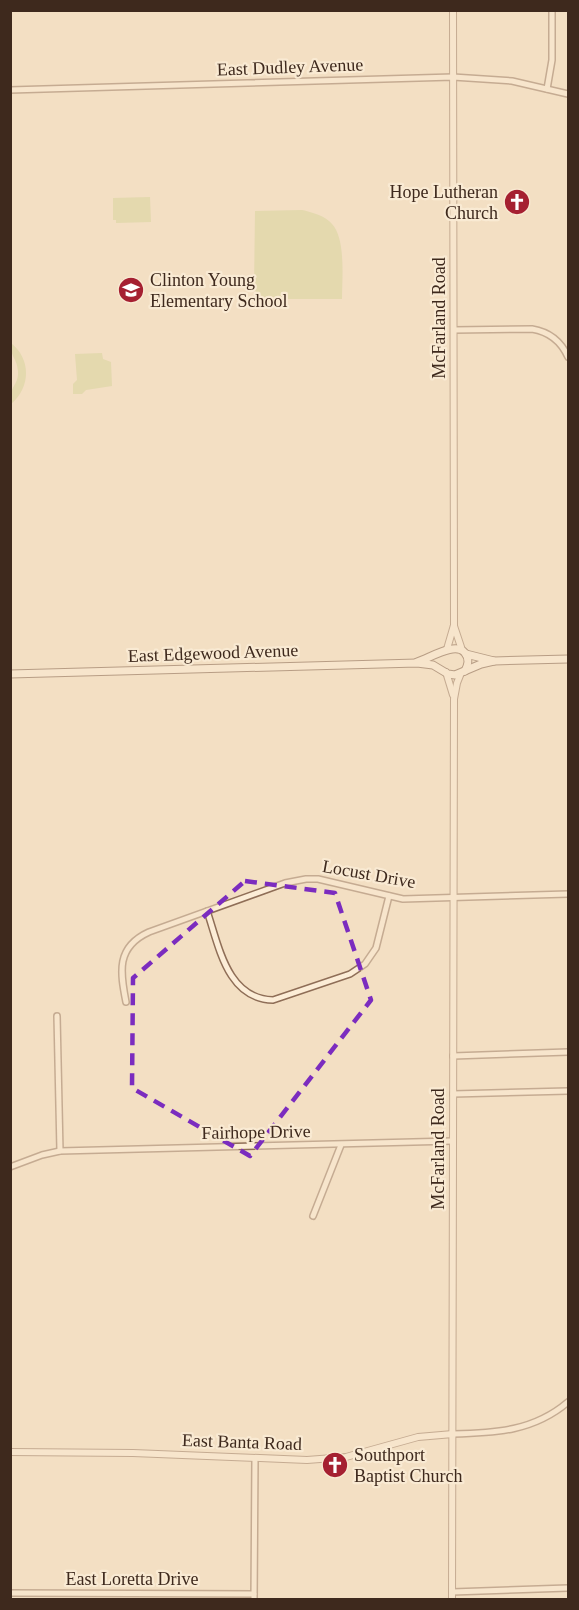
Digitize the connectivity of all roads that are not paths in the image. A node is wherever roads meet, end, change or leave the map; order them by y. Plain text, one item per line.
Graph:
1 (453, 10) edge
2 (552, 10) edge
3 (453, 77) junction
4 (547, 89) junction
5 (10, 90) edge
6 (568, 94) edge
7 (454, 330) junction
8 (568, 339) edge
9 (562, 345) junction
10 (568, 357) edge
11 (454, 625) junction
12 (445, 651) junction
13 (464, 652) junction
14 (568, 659) edge
15 (494, 661) junction
16 (417, 663) junction
17 (444, 671) junction
18 (463, 672) junction
19 (10, 674) edge
20 (454, 699) junction
21 (568, 894) edge
22 (389, 896) junction
23 (454, 897) junction
24 (207, 911) junction
25 (126, 1002) dead end
26 (57, 1016) dead end
27 (568, 1052) edge
28 (453, 1056) junction
29 (568, 1090) edge
30 (453, 1094) junction
31 (453, 1141) junction
32 (341, 1145) junction
33 (60, 1151) junction
34 (10, 1167) edge
35 (313, 1216) dead end
36 (568, 1402) edge
37 (453, 1434) junction
38 (10, 1452) edge
39 (255, 1458) junction
40 (568, 1588) edge
41 (452, 1592) junction
42 (10, 1593) edge
43 (254, 1597) edge
44 (452, 1599) edge

1 - 3 street, McFarland Road
2 - 4 street
3 - 4 street, East Dudley Avenue
3 - 5 street, East Dudley Avenue
3 - 7 street, McFarland Road
4 - 6 street, East Dudley Avenue
7 - 9 street
7 - 11 street, McFarland Road
8 - 9 street
9 - 10 street
11 - 12 street, McFarland Road
11 - 13 street, McFarland Road
12 - 13 main road, East Edgewood Avenue
12 - 16 main road, East Edgewood Avenue
12 - 17 main road
13 - 15 main road, East Edgewood Avenue
13 - 18 main road
14 - 15 main road, East Edgewood Avenue
15 - 18 main road, East Edgewood Avenue
16 - 17 main road, East Edgewood Avenue
16 - 19 main road, East Edgewood Avenue
17 - 18 main road, East Edgewood Avenue
17 - 20 street, McFarland Road
18 - 20 street, McFarland Road
20 - 23 street, McFarland Road
21 - 23 street, Locust Drive
22 - 23 street, Locust Drive
22 - 24 street, Locust Drive
22 - 24 street
23 - 28 street, McFarland Road
24 - 25 street, Locust Drive
26 - 33 street
27 - 28 street
28 - 30 street, McFarland Road
29 - 30 street
30 - 31 street, McFarland Road
31 - 32 street, Fairhope Drive
31 - 37 street, McFarland Road
32 - 33 street, Fairhope Drive
32 - 35 street
33 - 34 street, Fairhope Drive
36 - 37 street, East Banta Road
37 - 39 street, East Banta Road
37 - 41 street, McFarland Road
38 - 39 street, East Banta Road
39 - 43 street
40 - 41 street
41 - 44 street, McFarland Road
42 - 43 street, East Loretta Drive

